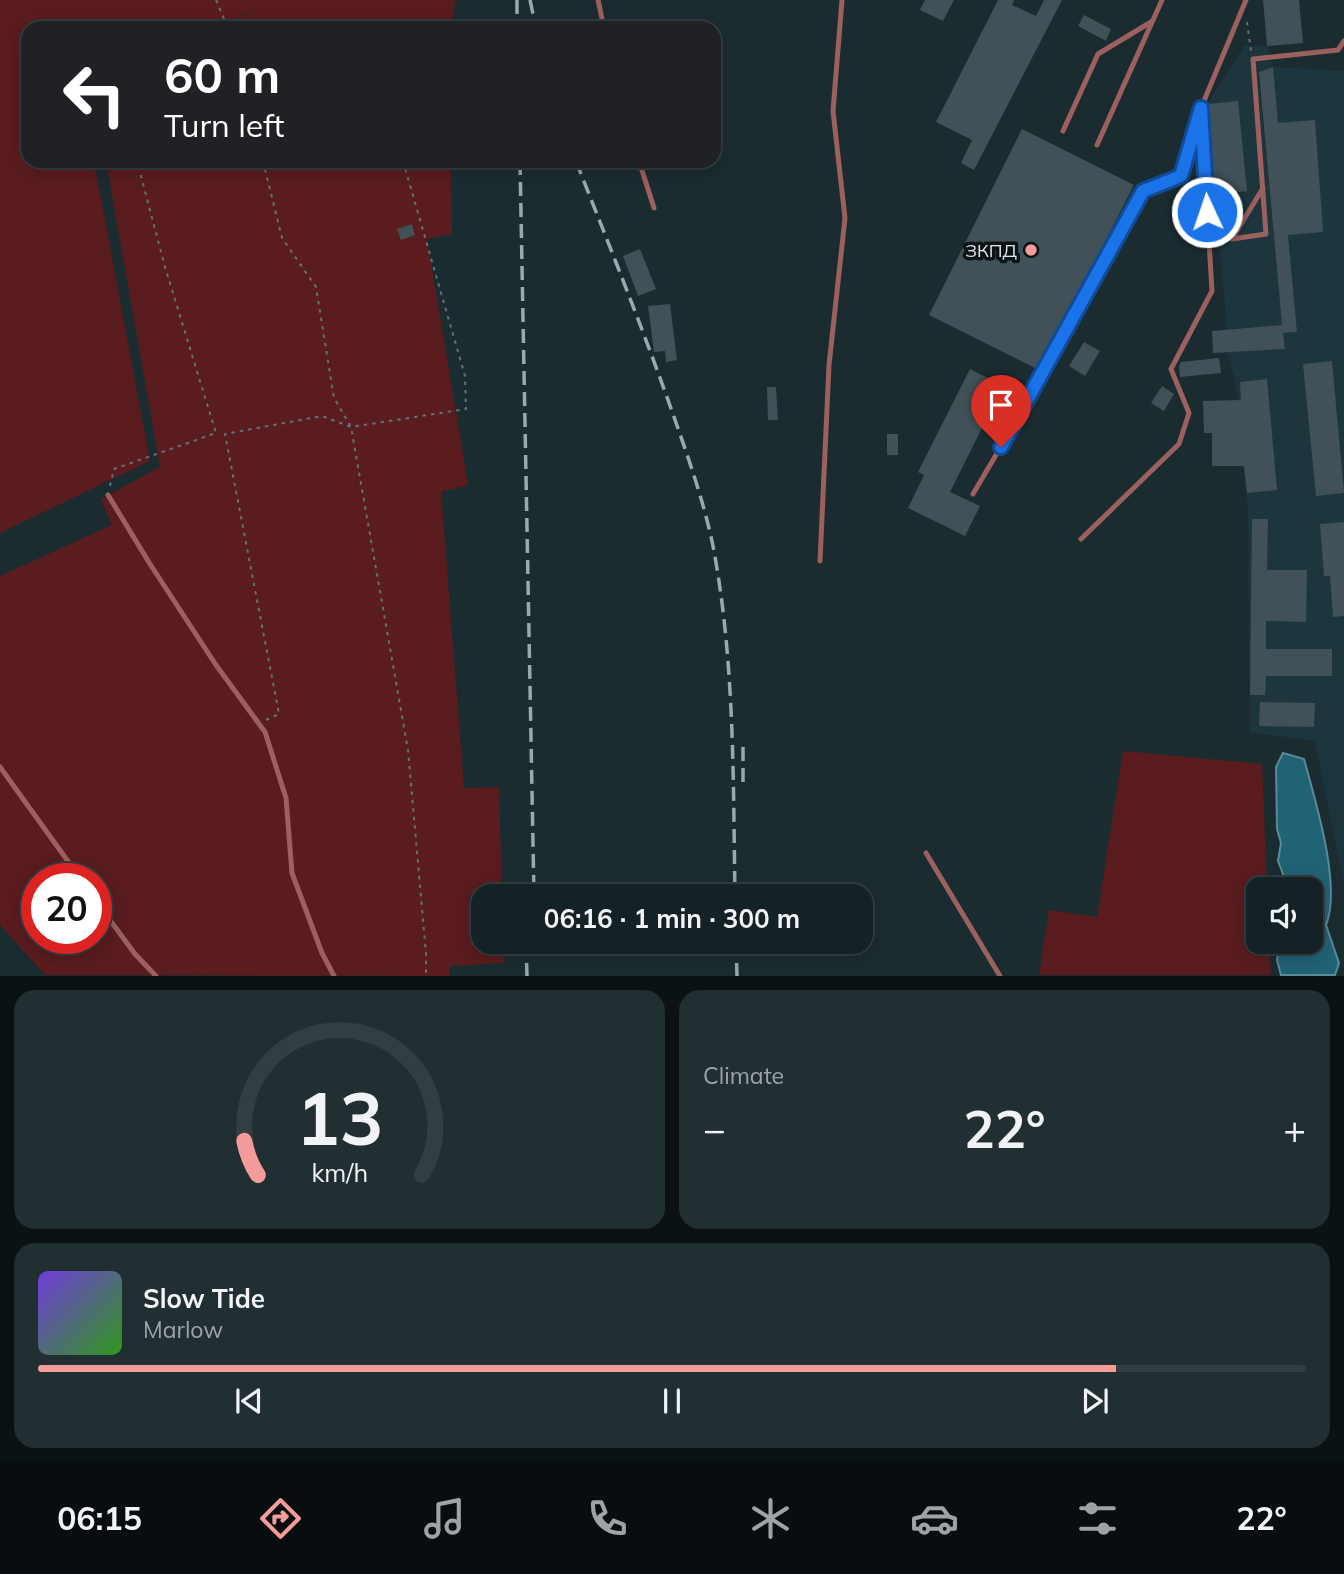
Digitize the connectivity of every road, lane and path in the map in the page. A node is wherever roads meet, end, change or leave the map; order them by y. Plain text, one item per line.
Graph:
1 (216, 0) edge
2 (598, 0) edge
3 (842, 0) edge
4 (1162, 0) edge
5 (1245, 2) edge
6 (225, 21) edge
7 (602, 21) edge
8 (1151, 22) junction
9 (1344, 41) edge
10 (1253, 59) junction
11 (1201, 108) junction
12 (1063, 131) dead end
13 (1097, 145) dead end
14 (139, 168) edge
15 (265, 168) edge
16 (405, 168) edge
17 (641, 168) edge
18 (1263, 188) junction
19 (654, 208) dead end
20 (351, 428) junction
21 (973, 494) dead end
22 (108, 495) joint
23 (1081, 539) dead end
24 (821, 561) dead end
25 (259, 724) junction
26 (0, 767) edge
27 (926, 853) dead end
28 (69, 863) edge
29 (112, 923) edge
30 (156, 975) edge
31 (334, 975) edge
32 (426, 975) edge
33 (1000, 975) edge

1 - 6 path
2 - 7 lane
3 - 24 lane
4 - 8 lane
5 - 10 path
5 - 11 lane
8 - 12 lane
8 - 13 lane
9 - 10 lane
10 - 18 lane
11 - 21 lane
11 - 23 lane
14 - 22 path
15 - 20 path
16 - 20 path
17 - 19 lane
18 - 18 lane
20 - 25 path
20 - 32 path
22 - 25 lane
25 - 31 lane
26 - 28 lane
27 - 33 lane
29 - 30 lane

